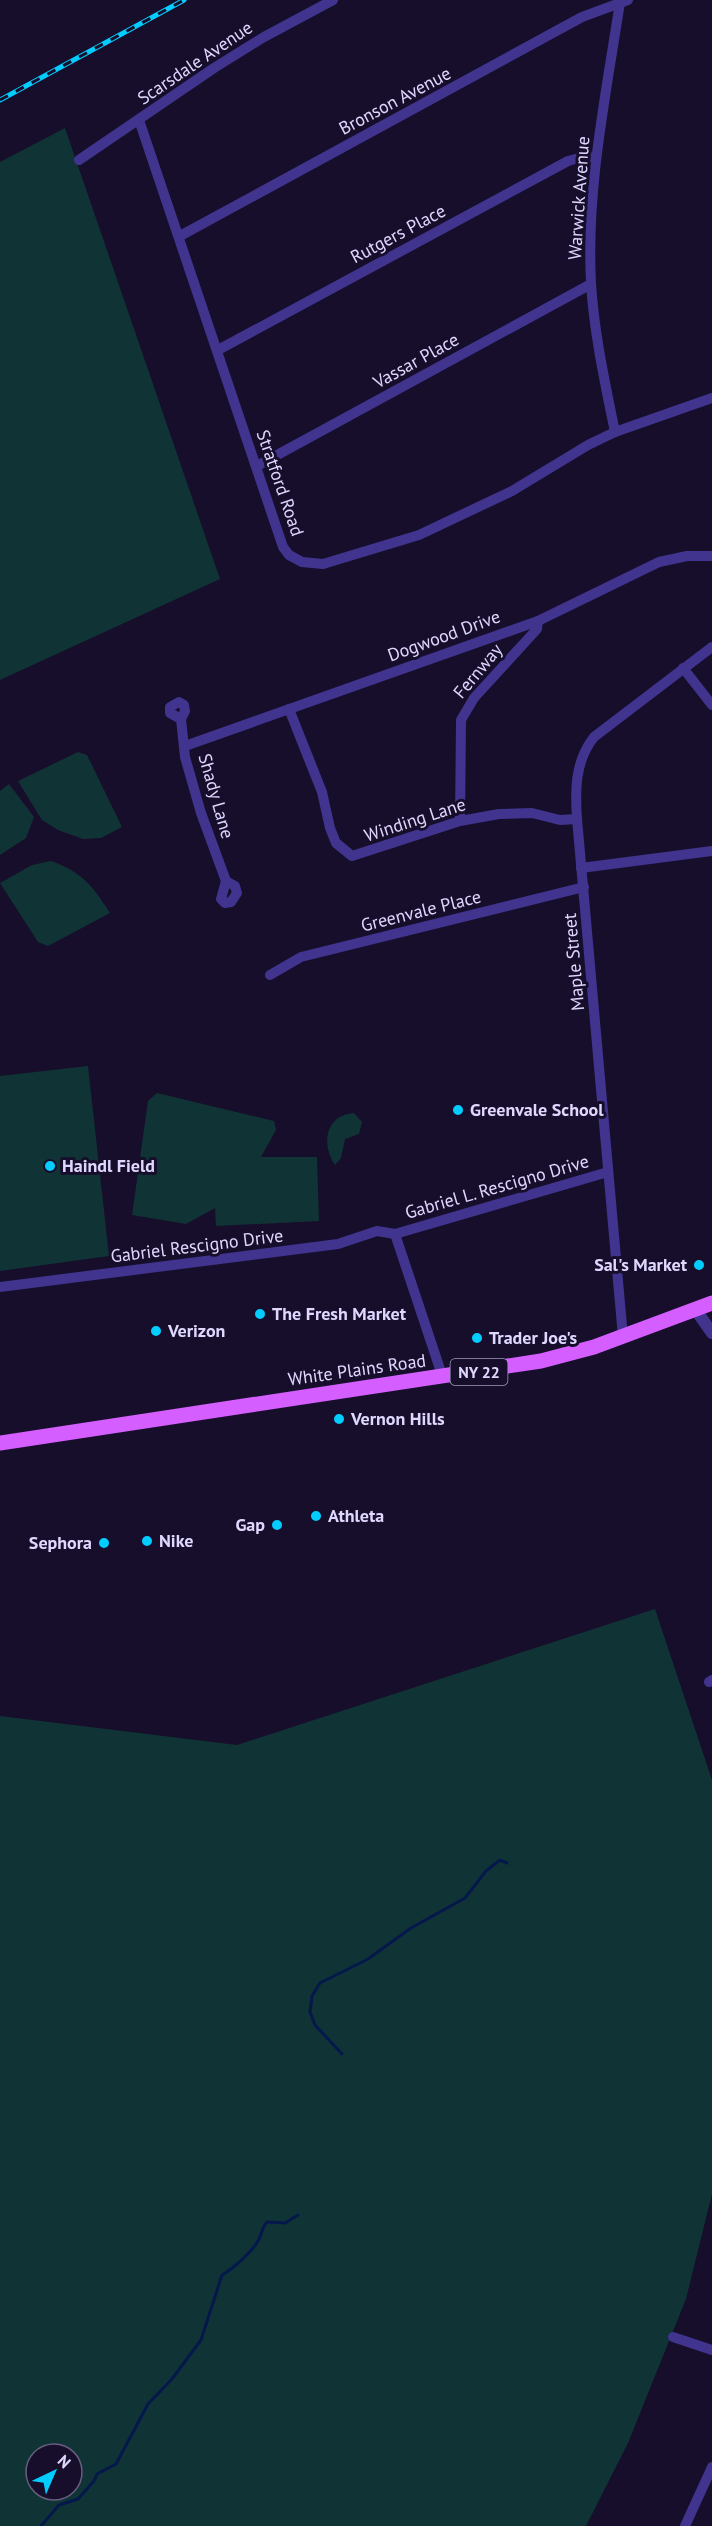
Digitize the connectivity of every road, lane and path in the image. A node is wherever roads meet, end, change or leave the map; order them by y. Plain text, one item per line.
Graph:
1 (333, 0) edge
2 (624, 1) edge
3 (139, 120) junction
4 (596, 158) junction
5 (78, 160) dead end
6 (180, 236) junction
7 (591, 284) junction
8 (218, 350) junction
9 (712, 398) edge
10 (615, 432) junction
11 (257, 466) junction
12 (712, 556) edge
13 (538, 621) junction
14 (712, 647) edge
15 (683, 668) junction
16 (712, 705) edge
17 (290, 709) junction
18 (181, 719) dead end
19 (185, 746) junction
20 (577, 819) junction
21 (460, 821) junction
22 (712, 851) edge
23 (581, 868) junction
24 (226, 881) dead end
25 (584, 887) junction
26 (270, 975) dead end
27 (608, 1172) junction
28 (395, 1234) junction
29 (0, 1287) edge
30 (712, 1303) edge
31 (695, 1309) junction
32 (712, 1333) edge
33 (623, 1337) junction
34 (443, 1378) junction
35 (0, 1443) edge
36 (673, 2337) dead end
37 (712, 2350) edge
38 (712, 2467) edge
39 (685, 2526) edge

1 - 3 street, Scarsdale Avenue
2 - 4 street, Warwick Avenue
2 - 6 street, Bronson Avenue
3 - 5 street, Scarsdale Avenue
3 - 6 street, Stratford Road
4 - 7 street, Warwick Avenue
4 - 8 street, Rutgers Place
6 - 8 street, Stratford Road
7 - 10 street, Warwick Avenue
7 - 11 street, Vassar Place
8 - 11 street, Stratford Road
9 - 10 street, Stratford Road
10 - 11 street, Stratford Road
12 - 13 street, Dogwood Drive
13 - 17 street, Dogwood Drive
13 - 21 street, Fernway
14 - 15 street, Maple Street
15 - 16 street
15 - 20 street, Maple Street
17 - 19 street, Dogwood Drive
17 - 21 street, Winding Lane
18 - 19 street, Shady Lane
19 - 24 street, Shady Lane
20 - 21 street, Winding Lane
20 - 23 street, Maple Street
22 - 23 street
23 - 25 street, Maple Street
25 - 26 street, Greenvale Place
25 - 27 street, Maple Street
27 - 28 street, Gabriel L. Rescigno Drive
27 - 33 street, Maple Street
28 - 29 street, Gabriel Rescigno Drive
28 - 34 street
30 - 31 main road, White Plains Road / NY 22
31 - 32 street
31 - 33 main road, White Plains Road / NY 22
33 - 34 main road, White Plains Road / NY 22
34 - 35 main road, White Plains Road / NY 22
36 - 37 street
38 - 39 street

